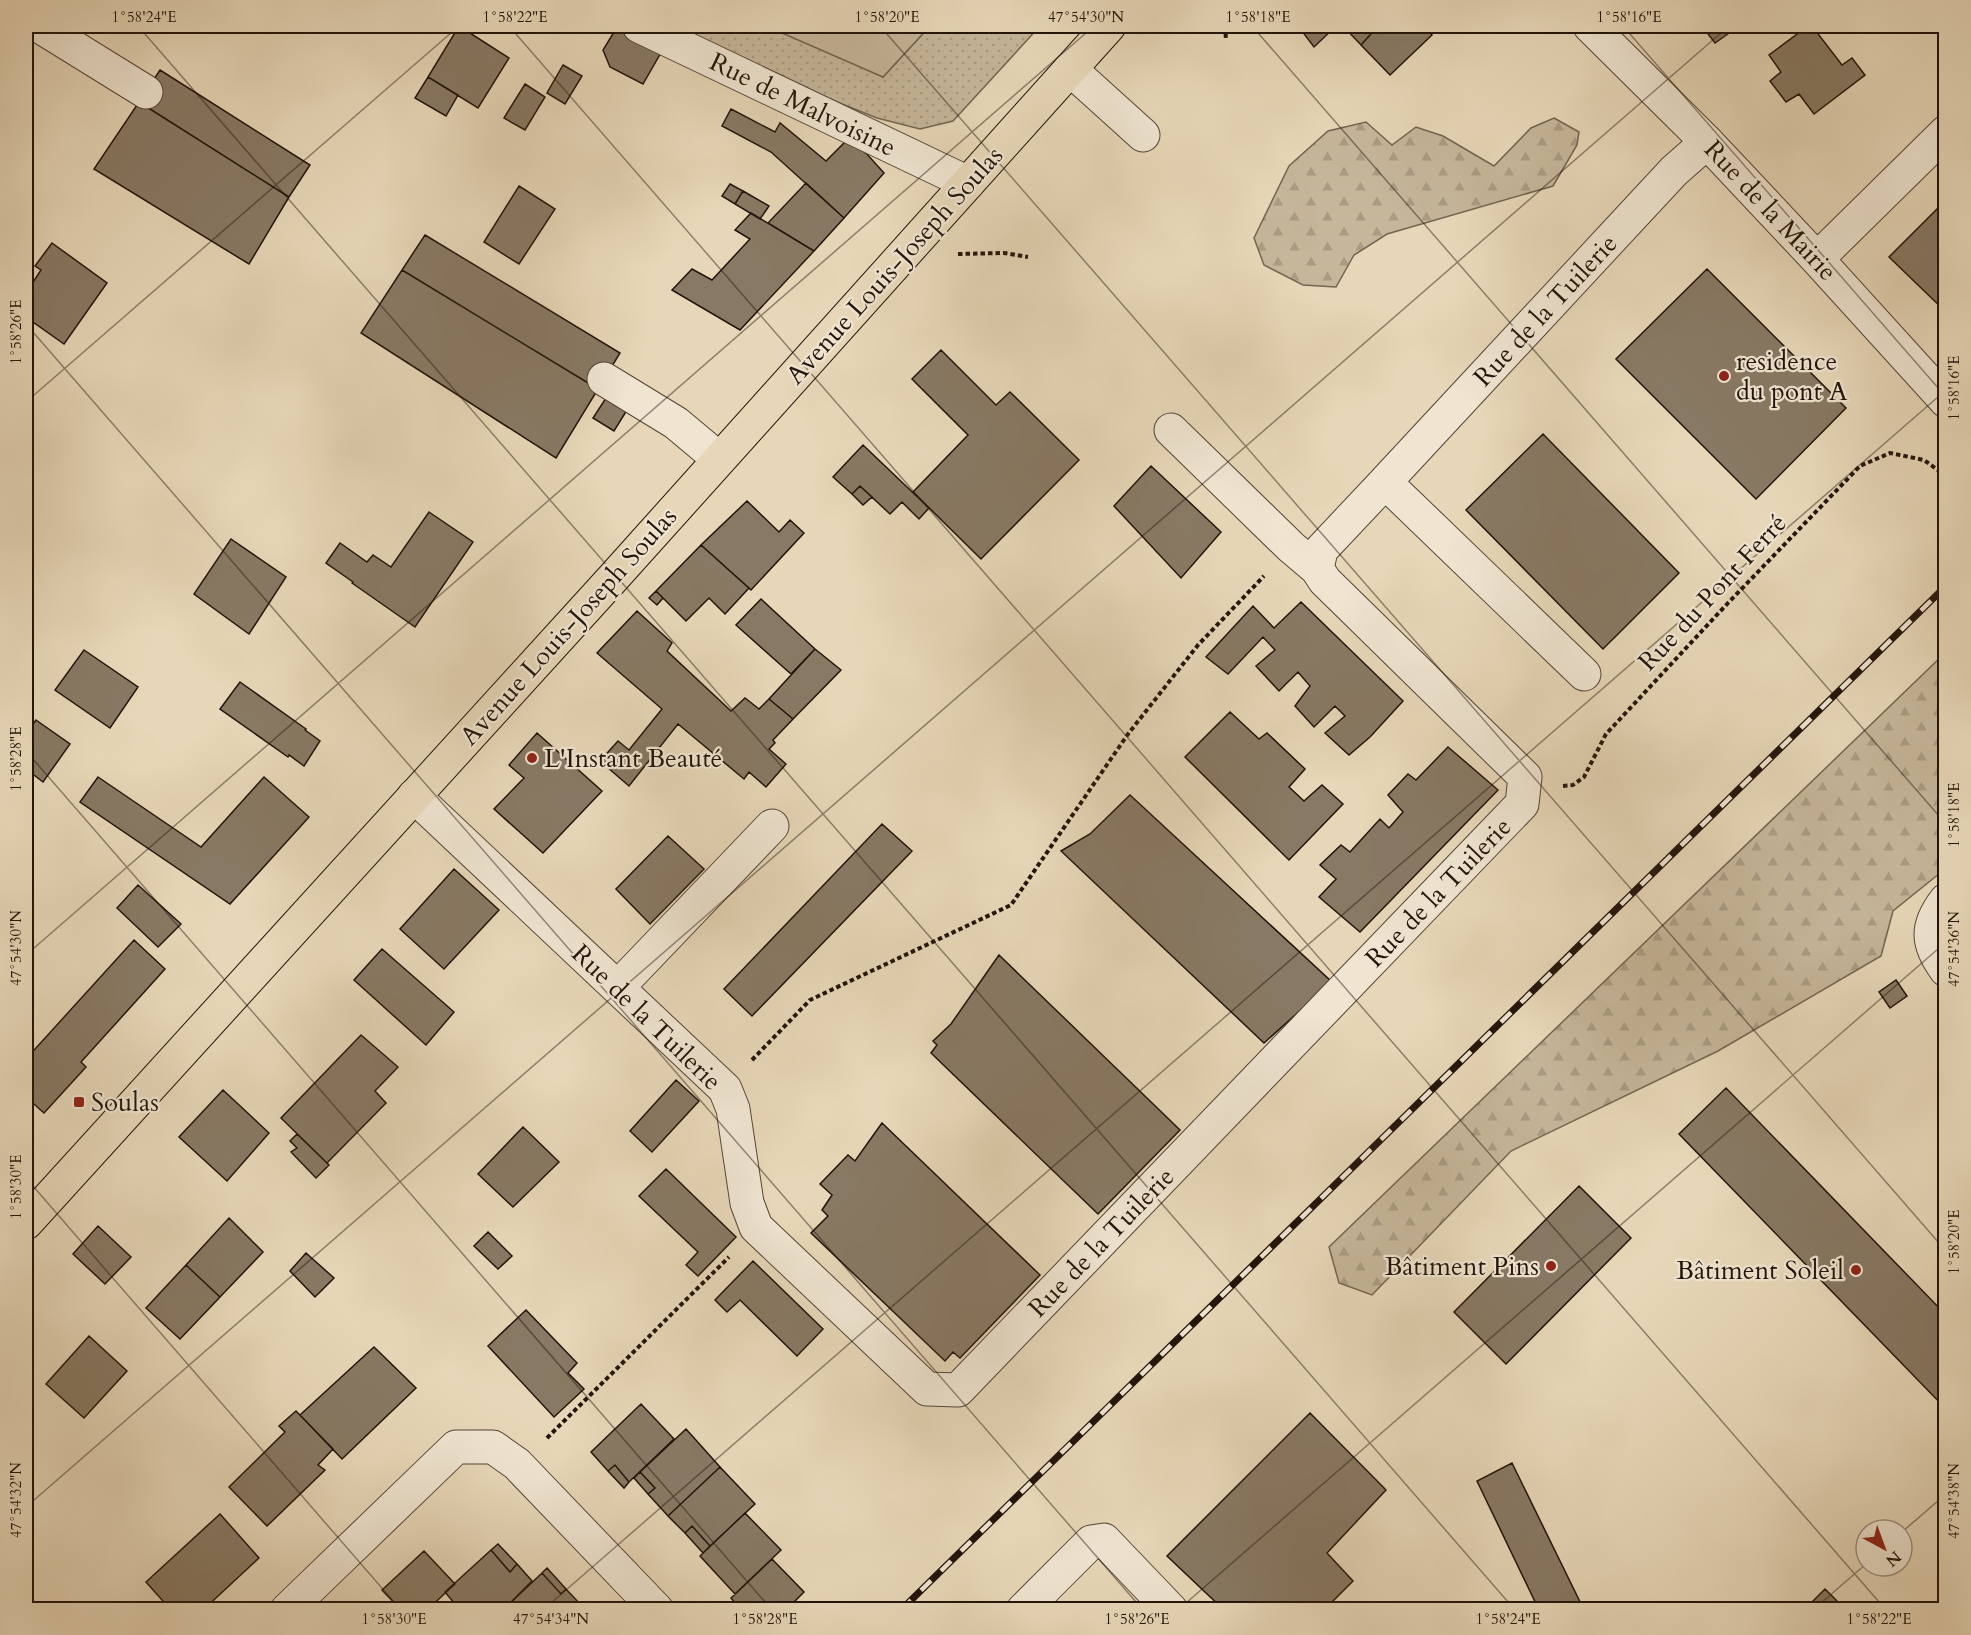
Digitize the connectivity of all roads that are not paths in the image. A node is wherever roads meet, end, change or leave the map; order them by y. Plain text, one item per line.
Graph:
1 (639, 26) edge
2 (1108, 26) edge
3 (1590, 26) edge
4 (40, 27) edge
5 (1070, 69) junction
6 (146, 92) dead end
7 (1946, 132) edge
8 (1143, 135) dead end
9 (1707, 142) junction
10 (968, 183) junction
11 (1817, 259) junction
12 (604, 379) dead end
13 (1946, 401) edge
14 (1171, 430) dead end
15 (719, 459) junction
16 (1385, 482) junction
17 (1317, 569) junction
18 (1584, 674) dead end
19 (414, 796) junction
20 (772, 826) dead end
21 (1946, 900) edge
22 (1946, 970) edge
23 (618, 987) junction
24 (26, 1223) edge
25 (287, 1610) edge
26 (657, 1610) edge
27 (1023, 1610) edge
28 (1171, 1610) edge

1 - 10 street, Rue de Malvoisine
2 - 5 main road, Avenue Louis-Joseph Soulas
3 - 9 street, Rue de la Mairie
4 - 6 street
5 - 8 street
5 - 10 main road, Avenue Louis-Joseph Soulas
7 - 11 street
9 - 11 street, Rue de la Mairie
9 - 16 street, Rue de la Tuilerie
10 - 15 main road, Avenue Louis-Joseph Soulas
11 - 13 street, Rue de la Mairie
12 - 15 street
14 - 17 street
15 - 19 main road, Avenue Louis-Joseph Soulas
16 - 17 street, Rue de la Tuilerie
16 - 18 street
17 - 23 street, Rue de la Tuilerie
19 - 23 street, Rue de la Tuilerie
19 - 24 main road, Avenue Louis-Joseph Soulas
20 - 23 street
21 - 22 street
25 - 26 street
27 - 28 street

